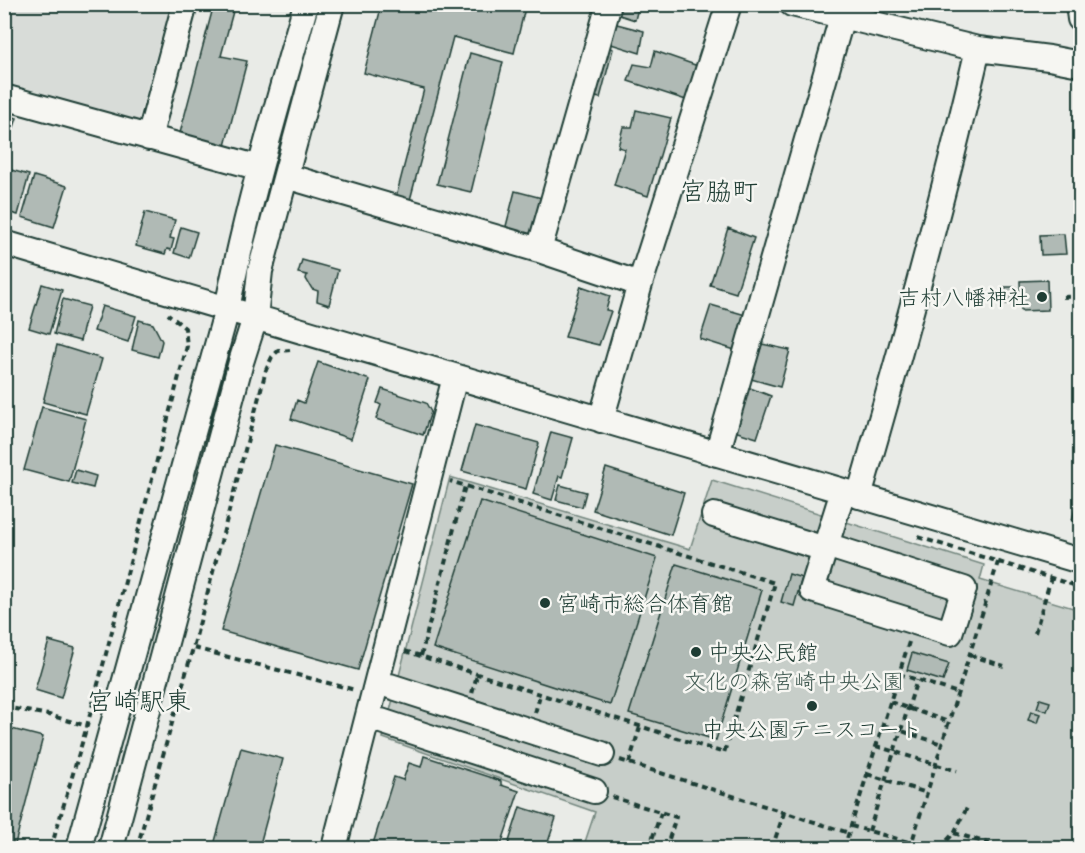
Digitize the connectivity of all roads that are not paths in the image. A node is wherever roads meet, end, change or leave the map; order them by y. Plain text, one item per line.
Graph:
1 (185, 4) edge
2 (306, 4) edge
3 (332, 4) edge
4 (609, 4) edge
5 (729, 4) edge
6 (792, 4) edge
7 (1078, 4) edge
8 (857, 14) edge
9 (1080, 19) edge
10 (978, 49) junction
11 (1080, 64) edge
12 (4, 97) edge
13 (149, 138) junction
14 (260, 168) junction
15 (286, 176) junction
16 (4, 243) edge
17 (539, 250) junction
18 (640, 284) junction
19 (226, 309) junction
20 (255, 318) junction
21 (455, 377) junction
22 (601, 420) junction
23 (717, 454) junction
24 (851, 493) junction
25 (714, 515) dead end
26 (826, 547) junction
27 (1080, 561) edge
28 (390, 686) dead end
29 (381, 721) dead end
30 (602, 754) road end
31 (594, 791) road end
32 (79, 849) edge
33 (111, 849) edge
34 (334, 849) edge

1 - 13 street
2 - 14 street
3 - 15 street
4 - 17 street
5 - 18 street
6 - 8 street
7 - 9 street
8 - 10 street
8 - 23 street
10 - 11 street
10 - 24 street
12 - 13 street
13 - 14 street
14 - 19 street
15 - 17 street
15 - 20 street
16 - 19 street
17 - 18 street
18 - 22 street
19 - 20 street
19 - 32 street
20 - 21 street
20 - 33 street
21 - 22 street
21 - 34 street
22 - 23 street
23 - 24 street
24 - 26 street
24 - 27 street
25 - 26 street
26 - 26 street
28 - 30 street
29 - 31 street

